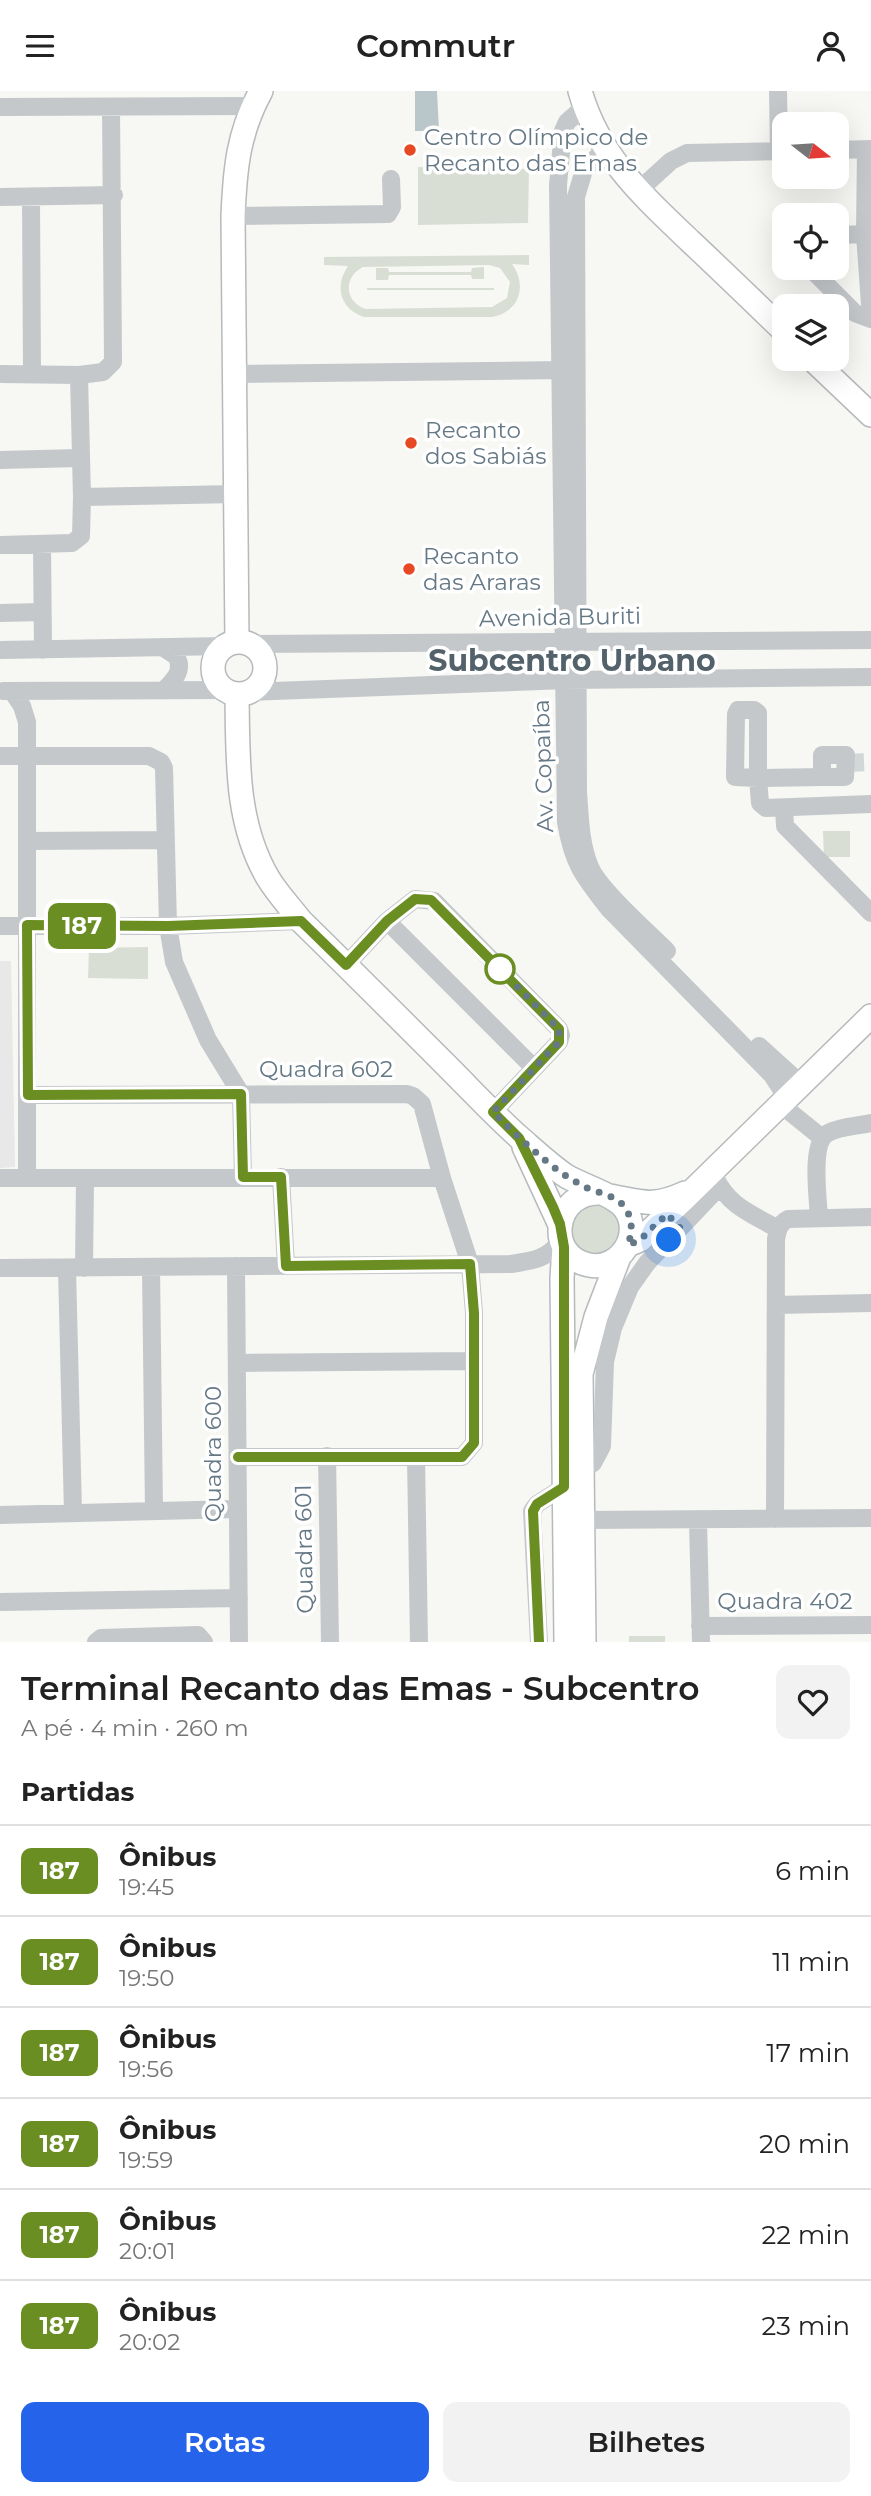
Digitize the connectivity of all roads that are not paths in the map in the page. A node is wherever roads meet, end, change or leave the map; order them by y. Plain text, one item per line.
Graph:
1 (778, 91) edge
2 (136, 99) edge
3 (257, 99) edge
4 (582, 99) edge
5 (0, 107) edge
6 (111, 107) junction
7 (779, 112) edge
8 (605, 149) junction
9 (868, 149) edge
10 (849, 150) edge
11 (772, 151) edge
12 (391, 179) dead end
13 (638, 191) junction
14 (114, 195) junction
15 (0, 197) edge
16 (31, 197) junction
17 (233, 216) junction
18 (868, 234) edge
19 (849, 235) edge
20 (822, 280) edge
21 (772, 319) edge
22 (561, 370) junction
23 (825, 371) edge
24 (235, 373) junction
25 (0, 374) edge
26 (32, 374) junction
27 (79, 375) junction
28 (871, 415) edge
29 (80, 458) junction
30 (0, 460) edge
31 (237, 494) junction
32 (82, 497) junction
33 (0, 544) edge
34 (42, 545) junction
35 (42, 612) junction
36 (0, 613) edge
37 (871, 640) edge
38 (571, 641) junction
39 (237, 644) junction
40 (164, 648) junction
41 (0, 650) edge
42 (43, 650) junction
43 (871, 677) edge
44 (572, 680) junction
45 (164, 689) junction
46 (6, 691) edge
47 (41, 691) junction
48 (237, 692) junction
49 (27, 722) junction
50 (27, 754) junction
51 (0, 756) edge
52 (821, 777) dead end
53 (871, 804) edge
54 (784, 808) junction
55 (165, 840) junction
56 (27, 841) junction
57 (279, 892) junction
58 (871, 913) edge
59 (301, 921) junction
60 (387, 921) junction
61 (253, 922) junction
62 (27, 925) junction
63 (0, 926) edge
64 (168, 926) junction
65 (346, 965) junction
66 (871, 1016) edge
67 (534, 1068) junction
68 (241, 1094) junction
69 (28, 1095) junction
70 (789, 1095) junction
71 (493, 1112) junction
72 (871, 1123) edge
73 (821, 1137) junction
74 (519, 1138) junction
75 (243, 1177) junction
76 (281, 1177) junction
77 (0, 1178) edge
78 (27, 1178) junction
79 (85, 1178) junction
80 (442, 1178) junction
81 (715, 1179) junction
82 (691, 1191) junction
83 (606, 1195) junction
84 (818, 1217) junction
85 (871, 1217) edge
86 (674, 1221) junction
87 (778, 1230) junction
88 (562, 1237) junction
89 (624, 1251) junction
90 (470, 1264) junction
91 (511, 1264) junction
92 (236, 1266) junction
93 (286, 1266) junction
94 (151, 1267) junction
95 (0, 1268) edge
96 (76, 1268) junction
97 (562, 1278) junction
98 (871, 1303) edge
99 (776, 1305) junction
100 (474, 1361) junction
101 (238, 1363) junction
102 (327, 1456) junction
103 (238, 1457) junction
104 (416, 1457) junction
105 (582, 1471) junction
106 (564, 1487) junction
107 (237, 1509) junction
108 (154, 1511) junction
109 (73, 1513) junction
110 (0, 1515) edge
111 (871, 1518) edge
112 (775, 1519) junction
113 (583, 1520) junction
114 (698, 1521) junction
115 (575, 1597) junction
116 (239, 1598) junction
117 (0, 1602) edge
118 (871, 1625) edge
119 (700, 1634) edge
120 (148, 1639) edge
121 (96, 1642) edge
122 (204, 1642) edge
123 (239, 1642) edge
124 (330, 1642) edge
125 (419, 1642) edge
126 (539, 1642) edge
127 (566, 1642) edge
128 (584, 1642) edge

1 - 7 street
2 - 3 street
2 - 6 street
3 - 17 main road
4 - 8 main road
4 - 22 street, Av. Copaíba
5 - 6 street
6 - 14 street
8 - 13 main road
8 - 38 street, Av. Copaíba
9 - 10 street
9 - 18 street
11 - 13 street
12 - 17 street
13 - 21 main road
14 - 16 street
14 - 27 street
15 - 16 street
16 - 26 street
17 - 24 main road
18 - 19 street
18 - 20 street
22 - 24 street
22 - 38 street, Av. Copaíba
23 - 28 main road
24 - 31 main road
25 - 26 street
26 - 27 street
27 - 29 street
29 - 30 street
29 - 32 street
31 - 32 street
31 - 39 main road
32 - 34 street
33 - 34 street
34 - 35 street
35 - 36 street
35 - 42 street
37 - 38 street, Avenida Buriti
38 - 39 street, Avenida Buriti
38 - 44 street, Av. Copaíba
39 - 40 street, Avenida Buriti
39 - 48 main road
39 - 48 main road
40 - 42 street, Avenida Buriti
40 - 45 street
41 - 42 street, Avenida Buriti
43 - 44 street
44 - 48 street
44 - 70 street, Av. Copaíba
45 - 47 street
45 - 48 street
46 - 47 street
46 - 49 street
47 - 49 street
48 - 57 main road
49 - 50 street
50 - 51 street, Quadra 602
50 - 55 street, Quadra 602
50 - 56 street
52 - 54 street
53 - 54 street
54 - 58 street
55 - 56 street
55 - 64 street, Quadra 602
56 - 62 street
57 - 59 main road
57 - 61 street
59 - 61 street
59 - 65 main road
60 - 65 street
60 - 67 street
60 - 67 street
61 - 64 street
62 - 63 street
62 - 64 street
62 - 69 street
64 - 68 street, Quadra 602
65 - 71 main road
66 - 70 main road
67 - 71 street
68 - 69 street
68 - 75 street
68 - 80 street, Quadra 602
69 - 78 street
70 - 73 street, Av. Copaíba
70 - 81 main road
71 - 74 main road
72 - 73 street
73 - 84 street
74 - 83 main road
74 - 88 main road
75 - 76 street
75 - 79 street
76 - 80 street
76 - 93 street
77 - 78 street
78 - 79 street
79 - 96 street
80 - 90 street, Quadra 602
81 - 82 main road
81 - 86 street
81 - 87 street
82 - 83 main road
82 - 86 main road
83 - 88 main road
83 - 89 main road
84 - 85 street
84 - 87 street
86 - 89 main road
86 - 105 street
87 - 99 street
88 - 89 main road
88 - 91 street
88 - 97 main road
89 - 105 main road
90 - 91 street
90 - 93 street
90 - 100 street, Quadra 602
91 - 97 street
92 - 93 street
92 - 94 street
92 - 101 street, Quadra 600
94 - 96 street
94 - 108 street
95 - 96 street
96 - 109 street
97 - 106 main road
98 - 99 street
99 - 112 street
100 - 101 street
100 - 104 street, Quadra 602
101 - 103 street, Quadra 600
102 - 103 street, Quadra 602
102 - 104 street, Quadra 602
102 - 124 street, Quadra 601
103 - 107 street, Quadra 600
104 - 125 street
105 - 113 main road
106 - 115 main road
106 - 126 street
107 - 108 street
107 - 116 street, Quadra 600
108 - 109 street
109 - 110 street
111 - 112 street
112 - 114 street
113 - 114 street
113 - 115 main road
114 - 119 street
115 - 127 main road
115 - 128 main road
116 - 117 street
116 - 123 street, Quadra 600
118 - 119 street, Quadra 402
120 - 121 street
120 - 122 street

